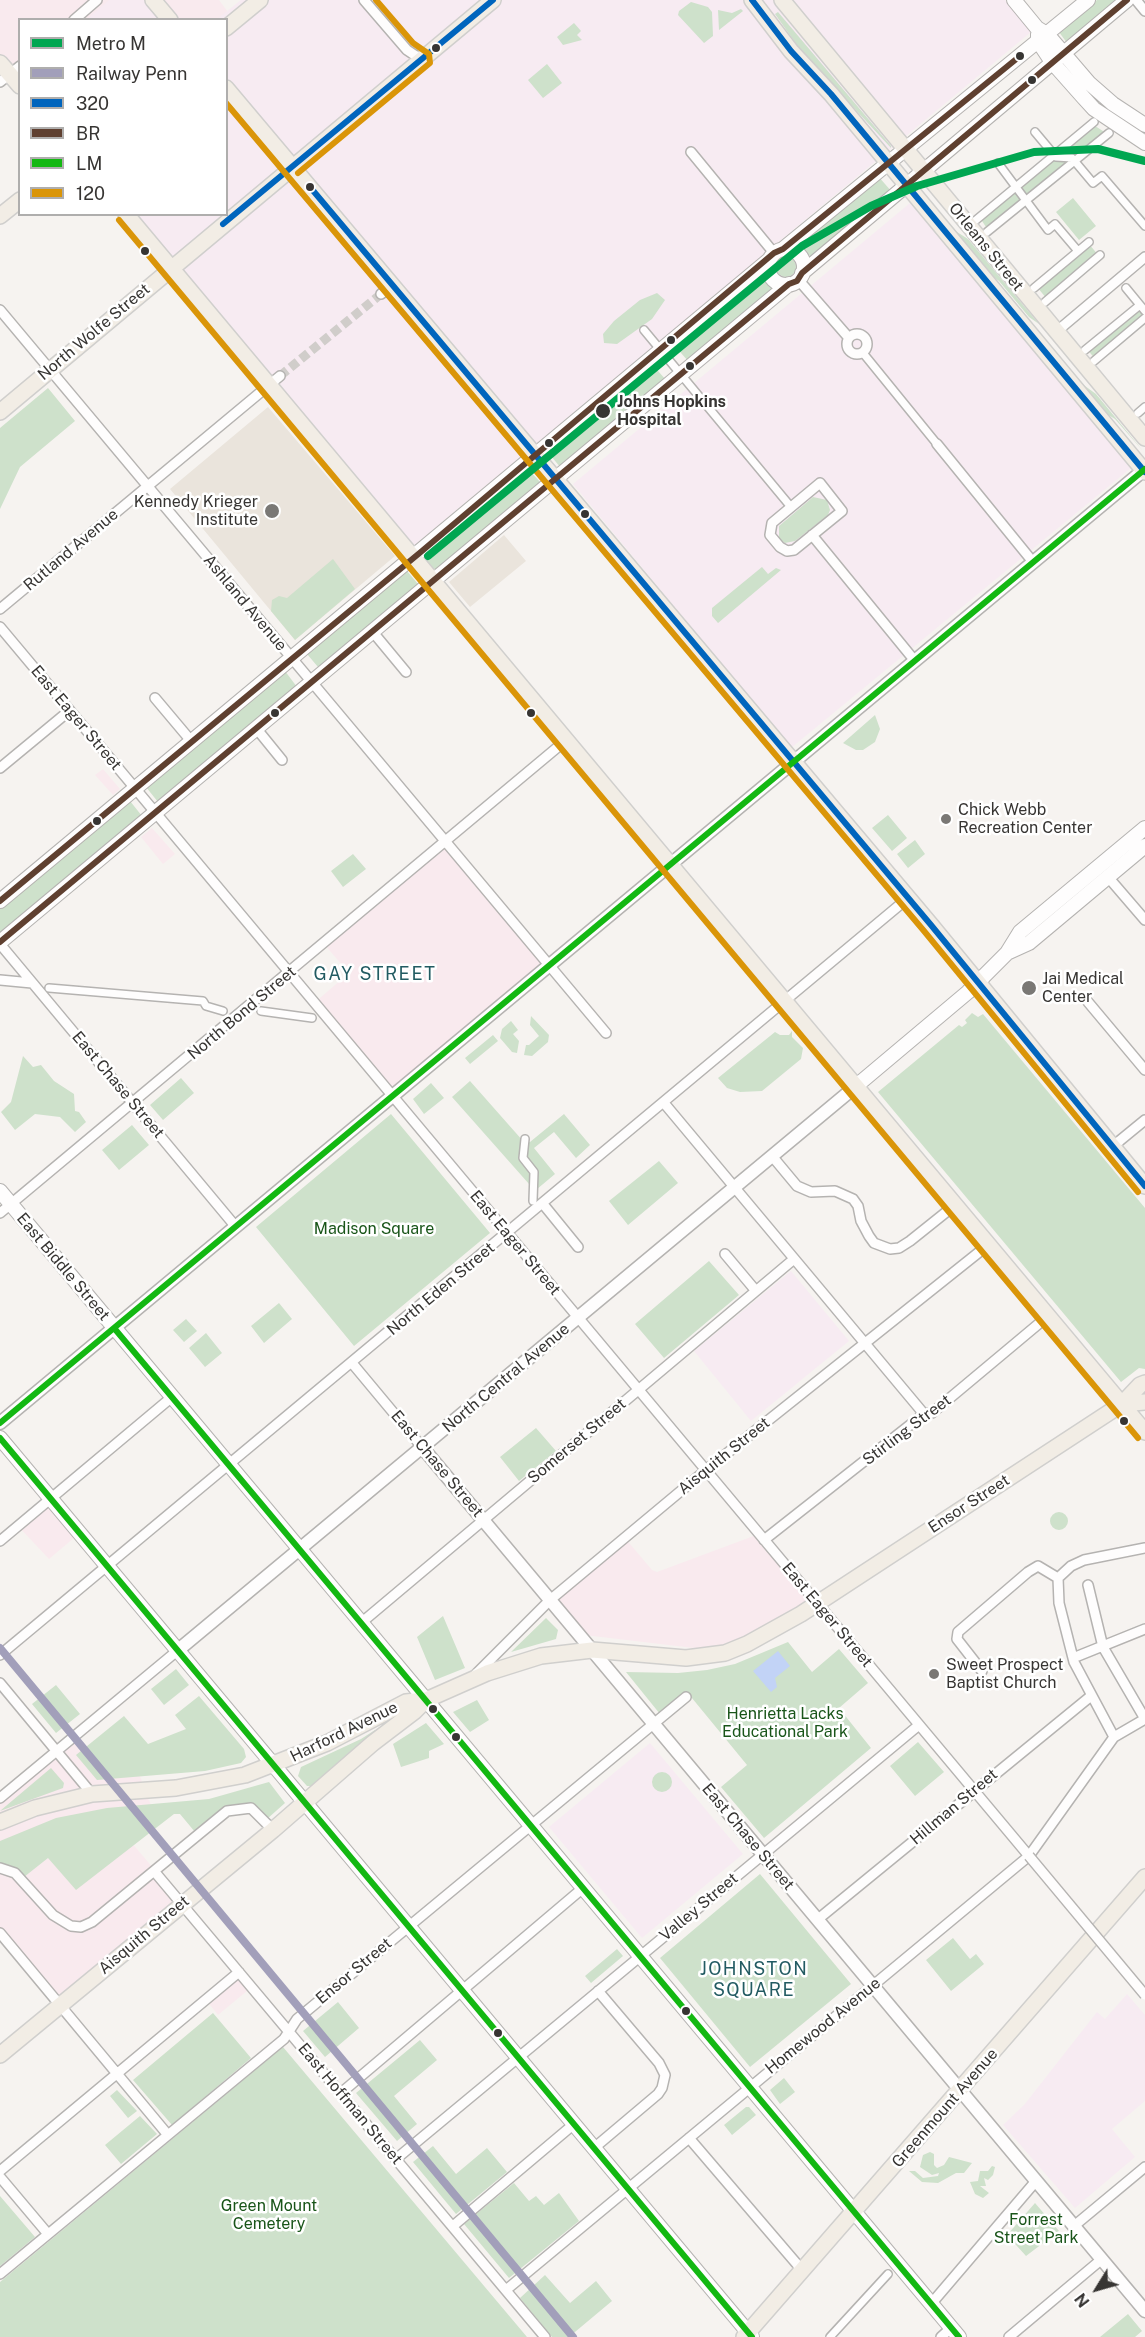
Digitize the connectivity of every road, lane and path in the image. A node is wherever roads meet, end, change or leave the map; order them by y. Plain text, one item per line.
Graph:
1 (98, 0) edge
2 (153, 0) edge
3 (260, 0) edge
4 (364, 0) edge
5 (494, 0) edge
6 (752, 0) edge
7 (782, 0) edge
8 (1014, 0) edge
9 (1088, 0) edge
10 (1128, 0) edge
11 (1136, 0) edge
12 (1145, 11) edge
13 (76, 18) edge
14 (168, 18) edge
15 (228, 26) edge
16 (1041, 34) junction
17 (1058, 58) junction
18 (422, 60) junction
19 (7, 71) edge
20 (18, 84) edge
21 (228, 90) edge
22 (972, 94) junction
23 (988, 116) junction
24 (1094, 122) dead end
25 (1145, 125) edge
26 (1035, 132) dead end
27 (1109, 133) dead end
28 (1145, 143) edge
29 (904, 149) junction
30 (691, 152) dead end
31 (1054, 155) junction
32 (1074, 161) junction
33 (887, 163) junction
34 (998, 164) dead end
35 (292, 166) junction
36 (922, 171) junction
37 (905, 186) junction
38 (1016, 186) junction
39 (1026, 200) junction
40 (18, 202) edge
41 (0, 216) edge
42 (128, 216) edge
43 (976, 220) dead end
44 (1144, 222) edge
45 (987, 232) dead end
46 (1089, 242) dead end
47 (1078, 251) junction
48 (775, 254) junction
49 (1100, 255) dead end
50 (1145, 257) edge
51 (171, 268) junction
52 (796, 279) junction
53 (985, 280) junction
54 (1034, 288) dead end
55 (1126, 288) dead end
56 (1045, 302) dead end
57 (1142, 308) edge
58 (0, 310) edge
59 (1145, 318) edge
60 (644, 330) dead end
61 (1056, 332) junction
62 (849, 338) junction
63 (1033, 339) junction
64 (660, 348) junction
65 (1085, 350) dead end
66 (863, 353) junction
67 (1094, 361) dead end
68 (50, 370) junction
69 (682, 375) junction
70 (274, 381) junction
71 (1100, 384) junction
72 (1145, 407) edge
73 (0, 412) edge
74 (1138, 413) dead end
75 (1145, 438) edge
76 (937, 444) joint
77 (535, 455) junction
78 (1144, 470) edge
79 (556, 479) junction
80 (147, 486) junction
81 (792, 507) junction
82 (812, 535) junction
83 (413, 558) junction
84 (1033, 562) junction
85 (432, 581) junction
86 (0, 609) edge
87 (0, 627) edge
88 (372, 631) junction
89 (292, 659) junction
90 (915, 661) junction
91 (406, 672) dead end
92 (311, 682) junction
93 (155, 698) dead end
94 (69, 711) junction
95 (256, 728) junction
96 (565, 741) junction
97 (192, 742) junction
98 (282, 760) dead end
99 (794, 762) junction
100 (0, 768) edge
101 (135, 790) junction
102 (154, 813) junction
103 (1145, 828) edge
104 (445, 841) junction
105 (1145, 846) edge
106 (670, 865) junction
107 (1108, 877) junction
108 (1081, 890) junction
109 (908, 898) junction
110 (0, 901) edge
111 (1145, 920) edge
112 (0, 943) edge
113 (549, 965) junction
114 (289, 973) junction
115 (0, 980) edge
116 (978, 981) junction
117 (32, 983) junction
118 (49, 988) dead end
119 (784, 1002) junction
120 (1088, 1002) dead end
121 (223, 1011) dead end
122 (261, 1011) dead end
123 (312, 1018) dead end
124 (606, 1033) dead end
125 (1145, 1070) edge
126 (855, 1087) junction
127 (392, 1096) junction
128 (664, 1103) junction
129 (133, 1104) junction
130 (1145, 1120) edge
131 (525, 1139) dead end
132 (1112, 1147) junction
133 (772, 1156) junction
134 (1145, 1186) edge
135 (734, 1188) junction
136 (0, 1191) edge
137 (538, 1203) junction
138 (955, 1205) junction
139 (5, 1209) edge
140 (236, 1227) junction
141 (507, 1234) junction
142 (988, 1245) junction
143 (578, 1247) dead end
144 (725, 1254) dead end
145 (794, 1259) junction
146 (756, 1291) junction
147 (1048, 1316) junction
148 (578, 1318) junction
149 (114, 1328) junction
150 (865, 1344) junction
151 (352, 1363) junction
152 (1145, 1383) edge
153 (638, 1390) junction
154 (172, 1397) junction
155 (1145, 1402) edge
156 (1122, 1404) junction
157 (924, 1414) junction
158 (0, 1423) edge
159 (1145, 1432) edge
160 (0, 1438) edge
161 (422, 1447) junction
162 (229, 1465) junction
163 (706, 1470) junction
164 (51, 1500) junction
165 (483, 1520) junction
166 (764, 1540) junction
167 (0, 1541) edge
168 (1145, 1548) edge
169 (299, 1549) junction
170 (107, 1566) junction
171 (1058, 1578) junction
172 (1088, 1585) dead end
173 (550, 1600) junction
174 (817, 1603) junction
175 (361, 1623) junction
176 (1145, 1629) edge
177 (1102, 1647) junction
178 (592, 1650) junction
179 (177, 1651) junction
180 (0, 1655) edge
181 (1073, 1658) junction
182 (982, 1671) dead end
183 (471, 1679) junction
184 (0, 1683) edge
185 (1091, 1696) junction
186 (686, 1697) dead end
187 (426, 1700) junction
188 (1145, 1719) edge
189 (654, 1724) junction
190 (919, 1725) junction
191 (1114, 1737) junction
192 (57, 1751) junction
193 (273, 1765) junction
194 (975, 1791) junction
195 (92, 1794) junction
196 (0, 1798) edge
197 (305, 1803) junction
198 (0, 1822) edge
199 (531, 1825) junction
200 (273, 1830) junction
201 (763, 1854) junction
202 (1029, 1856) junction
203 (0, 1868) edge
204 (154, 1871) junction
205 (1145, 1877) edge
206 (583, 1888) junction
207 (182, 1904) junction
208 (818, 1920) junction
209 (408, 1926) junction
210 (0, 1933) edge
211 (1095, 1935) junction
212 (640, 1956) junction
213 (239, 1972) junction
214 (873, 1986) junction
215 (462, 1990) junction
216 (598, 1991) junction
217 (1145, 1995) edge
218 (60, 2006) junction
219 (289, 2031) junction
220 (0, 2055) edge
221 (518, 2057) junction
222 (117, 2074) junction
223 (749, 2086) junction
224 (960, 2091) junction
225 (341, 2093) junction
226 (574, 2124) junction
227 (168, 2136) junction
228 (688, 2138) junction
229 (594, 2148) junction
230 (396, 2159) junction
231 (1145, 2167) edge
232 (0, 2171) edge
233 (0, 2177) edge
234 (1036, 2181) junction
235 (628, 2188) junction
236 (854, 2212) junction
237 (453, 2226) junction
238 (1074, 2226) junction
239 (48, 2234) junction
240 (1102, 2259) junction
241 (802, 2270) junction
242 (0, 2274) edge
243 (888, 2274) dead end
244 (506, 2290) junction
245 (931, 2304) junction
246 (1145, 2311) edge
247 (950, 2334) edge
248 (748, 2335) edge
249 (545, 2337) edge
250 (830, 2337) edge
251 (1009, 2337) edge

1 - 13 street
2 - 14 main road
3 - 15 main road
4 - 18 street
5 - 18 main road, North Wolfe Street
6 - 33 main road, Orleans Street
7 - 29 main road, Orleans Street
8 - 16 main road
9 - 16 main road
10 - 17 main road
11 - 12 street
16 - 17 main road
16 - 22 main road
17 - 23 main road
17 - 25 main road
17 - 28 main road
18 - 35 main road, North Wolfe Street
19 - 20 main road
21 - 35 main road
22 - 23 main road
22 - 29 main road
23 - 36 main road
24 - 31 street
26 - 31 street
27 - 32 street
29 - 33 main road
29 - 36 main road, Orleans Street
30 - 48 street
31 - 32 street
31 - 38 street
32 - 39 street
32 - 44 street
33 - 37 main road, Orleans Street
33 - 48 main road
34 - 38 street
35 - 51 main road, North Wolfe Street
35 - 77 main road
36 - 37 main road
36 - 61 main road, Orleans Street
37 - 52 main road
37 - 53 main road, Orleans Street
38 - 39 street
38 - 43 street
39 - 45 street
39 - 47 street
40 - 41 main road
42 - 51 main road
46 - 47 street
47 - 54 street
48 - 52 main road
48 - 52 main road
48 - 64 main road
49 - 56 street
50 - 61 street
51 - 68 main road, North Wolfe Street
51 - 70 main road
52 - 62 street
52 - 69 main road
53 - 61 main road
53 - 63 main road, Orleans Street
55 - 57 street
57 - 65 street
58 - 68 street, Ashland Avenue
59 - 67 street
60 - 64 street
61 - 71 main road, Orleans Street
62 - 66 street
62 - 66 street
63 - 71 main road
63 - 78 main road, Orleans Street
64 - 69 street
64 - 77 main road
66 - 76 street
68 - 73 main road, North Wolfe Street
68 - 80 street, Ashland Avenue
69 - 79 main road
69 - 81 street
70 - 80 street, Rutland Avenue
70 - 83 main road
71 - 75 main road, Orleans Street
72 - 74 street
76 - 84 street
77 - 79 main road
77 - 83 main road
78 - 84 street
79 - 85 main road
79 - 99 main road
80 - 86 street, Rutland Avenue
80 - 89 street, Ashland Avenue
81 - 82 street
81 - 82 street
82 - 90 street
83 - 85 main road
83 - 89 main road
84 - 90 street
85 - 88 main road
85 - 96 main road
87 - 94 street, East Eager Street
88 - 91 street
88 - 92 main road
89 - 92 street, Ashland Avenue
89 - 97 main road
90 - 99 street
92 - 95 main road
92 - 104 street, Ashland Avenue
93 - 97 street
94 - 100 street
94 - 101 street, East Eager Street
95 - 98 street
95 - 102 main road
96 - 104 street, North Bond Street
96 - 106 main road
97 - 101 main road
99 - 106 street
99 - 109 main road
101 - 102 street, East Eager Street
101 - 110 main road
102 - 112 main road
102 - 114 street, East Eager Street
103 - 108 main road, North Central Avenue
104 - 113 street, Ashland Avenue
104 - 114 street, North Bond Street
105 - 107 main road, North Central Avenue
106 - 113 street
106 - 119 main road
107 - 108 main road, North Central Avenue
107 - 111 street
108 - 116 main road, North Central Avenue
109 - 116 main road
109 - 119 street, North Eden Street
112 - 117 street, East Chase Street
113 - 124 street, Ashland Avenue
113 - 127 street
114 - 127 street, East Eager Street
114 - 129 street, North Bond Street
115 - 117 street
116 - 126 main road, North Central Avenue
116 - 132 main road
117 - 129 street, East Chase Street
118 - 121 street
119 - 126 main road
119 - 128 street, North Eden Street
120 - 125 street
122 - 123 street
126 - 133 street, North Central Avenue
126 - 138 main road
127 - 140 street
127 - 141 street, East Eager Street
128 - 135 street
128 - 137 street, North Eden Street
129 - 139 street, North Bond Street
129 - 140 street, East Chase Street
130 - 132 street
131 - 137 street
132 - 134 main road
133 - 135 street, North Central Avenue
133 - 138 street
135 - 145 street
135 - 148 street, North Central Avenue
136 - 139 main road, East Biddle Street
137 - 141 street, North Eden Street
137 - 143 street
138 - 142 main road
139 - 149 main road, East Biddle Street
140 - 149 street
141 - 148 street, East Eager Street
141 - 151 street, North Eden Street
142 - 147 main road
142 - 150 street, Aisquith Street
144 - 146 street
145 - 146 street, Somerset Street
145 - 150 street
146 - 153 street, Somerset Street
147 - 156 main road
147 - 157 street, Stirling Street
148 - 153 street, East Eager Street
148 - 161 street, North Central Avenue
149 - 154 main road, East Biddle Street
149 - 158 street
150 - 157 street
150 - 163 street, Aisquith Street
151 - 161 street, East Chase Street
151 - 162 street, North Eden Street
152 - 156 main road, Ensor Street
153 - 163 street, East Eager Street
153 - 165 street, Somerset Street
154 - 162 main road, East Biddle Street
154 - 164 street
155 - 156 main road, Ensor Street
156 - 159 main road
156 - 174 main road, Ensor Street
157 - 166 street, Stirling Street
160 - 164 main road
161 - 165 street, East Chase Street
161 - 169 street, North Central Avenue
162 - 169 main road, East Biddle Street
162 - 170 street, North Eden Street
163 - 166 street, East Eager Street
163 - 173 street, Aisquith Street
164 - 167 street
164 - 170 main road
165 - 173 street, East Chase Street
165 - 175 street, Somerset Street
166 - 174 street, East Eager Street
168 - 171 street
169 - 175 main road, East Biddle Street
169 - 179 street, North Central Avenue
170 - 179 main road
170 - 180 street, North Eden Street
171 - 181 street
171 - 182 street
172 - 177 street
173 - 178 street, East Chase Street
173 - 183 street, Aisquith Street
174 - 178 main road, Harford Avenue
174 - 190 street, East Eager Street
175 - 187 main road, East Biddle Street
176 - 177 street
177 - 181 street
177 - 188 street
178 - 183 main road, Harford Avenue
178 - 189 street, East Chase Street
179 - 192 street, North Central Avenue
179 - 193 main road
181 - 185 street
183 - 187 main road, Harford Avenue
184 - 192 street
185 - 191 street
185 - 194 street, Hillman Street
186 - 189 street, Ensor Street
187 - 193 main road, Harford Avenue
187 - 197 main road, Aisquith Street
187 - 199 main road, East Biddle Street
188 - 191 street
189 - 199 street, Ensor Street
189 - 201 street, East Chase Street
190 - 194 street, East Eager Street
190 - 201 street, Valley Street
191 - 202 street, Homewood Avenue
192 - 195 street
192 - 196 street, North Central Avenue
193 - 195 main road, Harford Avenue
193 - 197 main road
194 - 202 street, East Eager Street
194 - 208 street, Hillman Street
195 - 198 main road, Harford Avenue
197 - 200 main road, Aisquith Street
197 - 209 main road
199 - 206 main road, East Biddle Street
199 - 209 street, Ensor Street
200 - 204 street
200 - 207 main road, Aisquith Street
201 - 208 street, East Chase Street
201 - 212 street, Valley Street
202 - 211 street, East Eager Street, bridge
202 - 214 street, Homewood Avenue
203 - 204 street
204 - 207 street, East Hoffman Street
205 - 211 main road, Greenmount Avenue
206 - 212 main road, East Biddle Street
206 - 215 street
207 - 213 street, East Hoffman Street
207 - 218 main road, Aisquith Street
208 - 214 street, East Chase Street
209 - 215 main road
209 - 219 street, Ensor Street
210 - 218 street
211 - 217 street, East Eager Street, bridge
211 - 224 main road, Greenmount Avenue
212 - 216 street, Valley Street
212 - 223 main road, East Biddle Street
213 - 219 street, East Hoffman Street
213 - 222 street
214 - 223 street, Homewood Avenue
214 - 224 street, East Chase Street
215 - 221 main road
215 - 225 street
216 - 221 street, Valley Street
216 - 229 street
218 - 220 main road, Aisquith Street
218 - 222 street
219 - 225 street, East Hoffman Street
219 - 227 street, Ensor Street
221 - 226 main road
221 - 230 street, Valley Street
222 - 227 street
222 - 232 street
223 - 228 street, Homewood Avenue
223 - 236 main road, East Biddle Street
224 - 234 street, East Chase Street
224 - 236 main road, Greenmount Avenue
225 - 230 street, East Hoffman Street
226 - 229 main road
226 - 237 street
227 - 239 street, Ensor Street
228 - 235 street, Homewood Avenue
228 - 241 street
229 - 235 main road
230 - 237 street, East Hoffman Street
231 - 238 street
233 - 239 street
234 - 238 street, East Chase Street
234 - 245 street
235 - 244 street, Homewood Avenue
235 - 248 main road
236 - 241 main road, Greenmount Avenue
236 - 245 main road, East Biddle Street
237 - 244 street, East Hoffman Street
238 - 240 street, East Chase Street
239 - 242 street, Ensor Street
240 - 246 street, East Chase Street
240 - 251 street
241 - 248 main road, Greenmount Avenue
243 - 250 street
244 - 249 street, East Hoffman Street
245 - 247 main road, East Biddle Street

